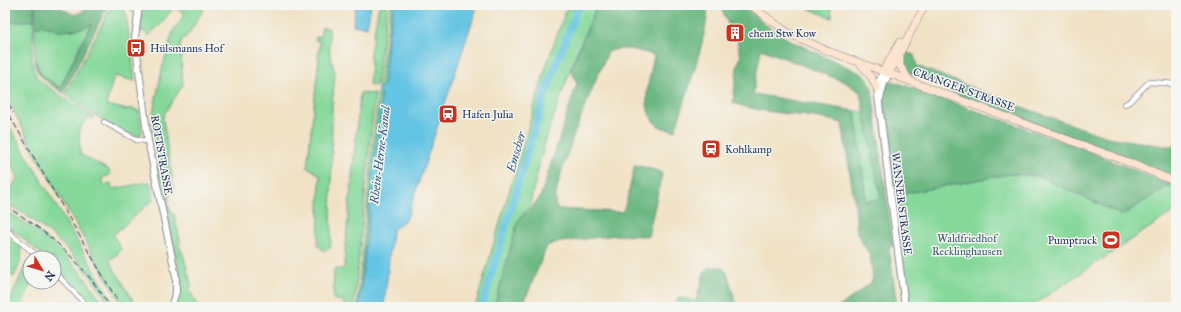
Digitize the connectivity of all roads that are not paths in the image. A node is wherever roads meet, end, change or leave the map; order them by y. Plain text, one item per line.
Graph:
1 (128, 5) edge
2 (750, 5) edge
3 (921, 5) edge
4 (925, 5) edge
5 (138, 8) edge
6 (900, 46) junction
7 (860, 63) junction
8 (886, 72) junction
9 (910, 82) junction
10 (1176, 84) edge
11 (877, 88) junction
12 (879, 104) junction
13 (1125, 104) dead end
14 (104, 122) dead end
15 (148, 141) junction
16 (1176, 182) edge
17 (5, 229) edge
18 (30, 250) edge
19 (62, 279) edge
20 (88, 307) edge
21 (171, 307) edge
22 (905, 307) edge

1 - 5 street
2 - 7 main road, CRANGER STRASSE
3 - 6 main road
4 - 6 main road
5 - 15 street, ROTTSTRASSE
6 - 8 main road
6 - 9 main road
7 - 8 main road, CRANGER STRASSE
7 - 11 main road
8 - 9 main road, CRANGER STRASSE
8 - 11 street, WANNER STRASSE
8 - 12 street, WANNER STRASSE
9 - 16 main road, CRANGER STRASSE
10 - 13 street
11 - 12 street, WANNER STRASSE
12 - 22 street, WANNER STRASSE
14 - 15 street
15 - 21 street, ROTTSTRASSE
17 - 18 street
19 - 20 street

